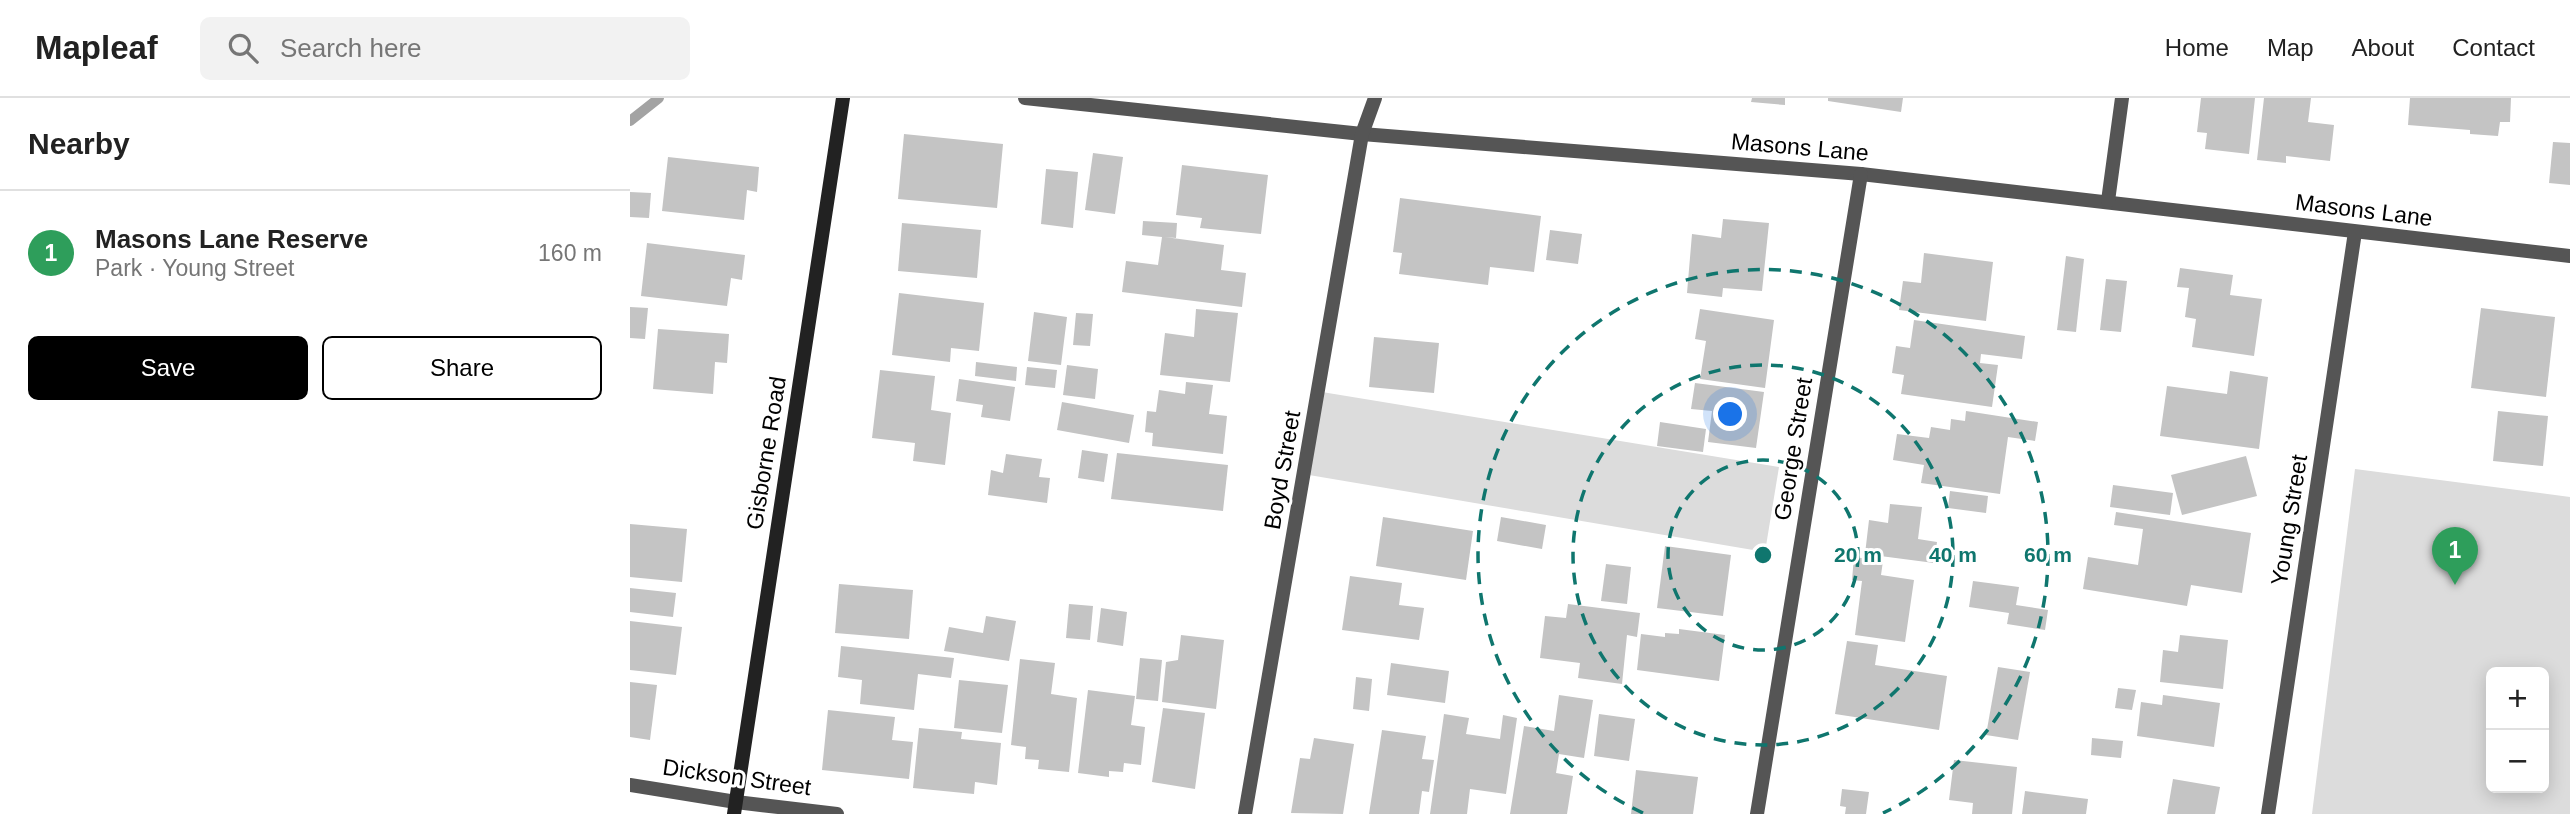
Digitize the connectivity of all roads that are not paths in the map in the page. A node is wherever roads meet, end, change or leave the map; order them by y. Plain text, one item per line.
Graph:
1 (843, 98) edge
2 (1025, 98) edge
3 (1375, 98) edge
4 (2122, 98) edge
5 (1362, 134) junction
6 (1861, 174) junction
7 (2108, 201) junction
8 (2355, 232) junction
9 (2570, 256) edge
10 (630, 785) edge
11 (735, 808) edge
12 (837, 814) edge
13 (1245, 814) edge
14 (1757, 814) edge
15 (2268, 814) edge

1 - 11 main road, Gisborne Road
2 - 5 street, Masons Lane
3 - 5 street, Boyd Street
4 - 7 street
5 - 6 street, Masons Lane
5 - 13 street, Boyd Street
6 - 7 street, Masons Lane
6 - 14 street, George Street
7 - 8 street, Masons Lane
8 - 9 street, Masons Lane
8 - 15 street, Young Street
10 - 11 street, Dickson Street
11 - 12 street, Dickson Street

